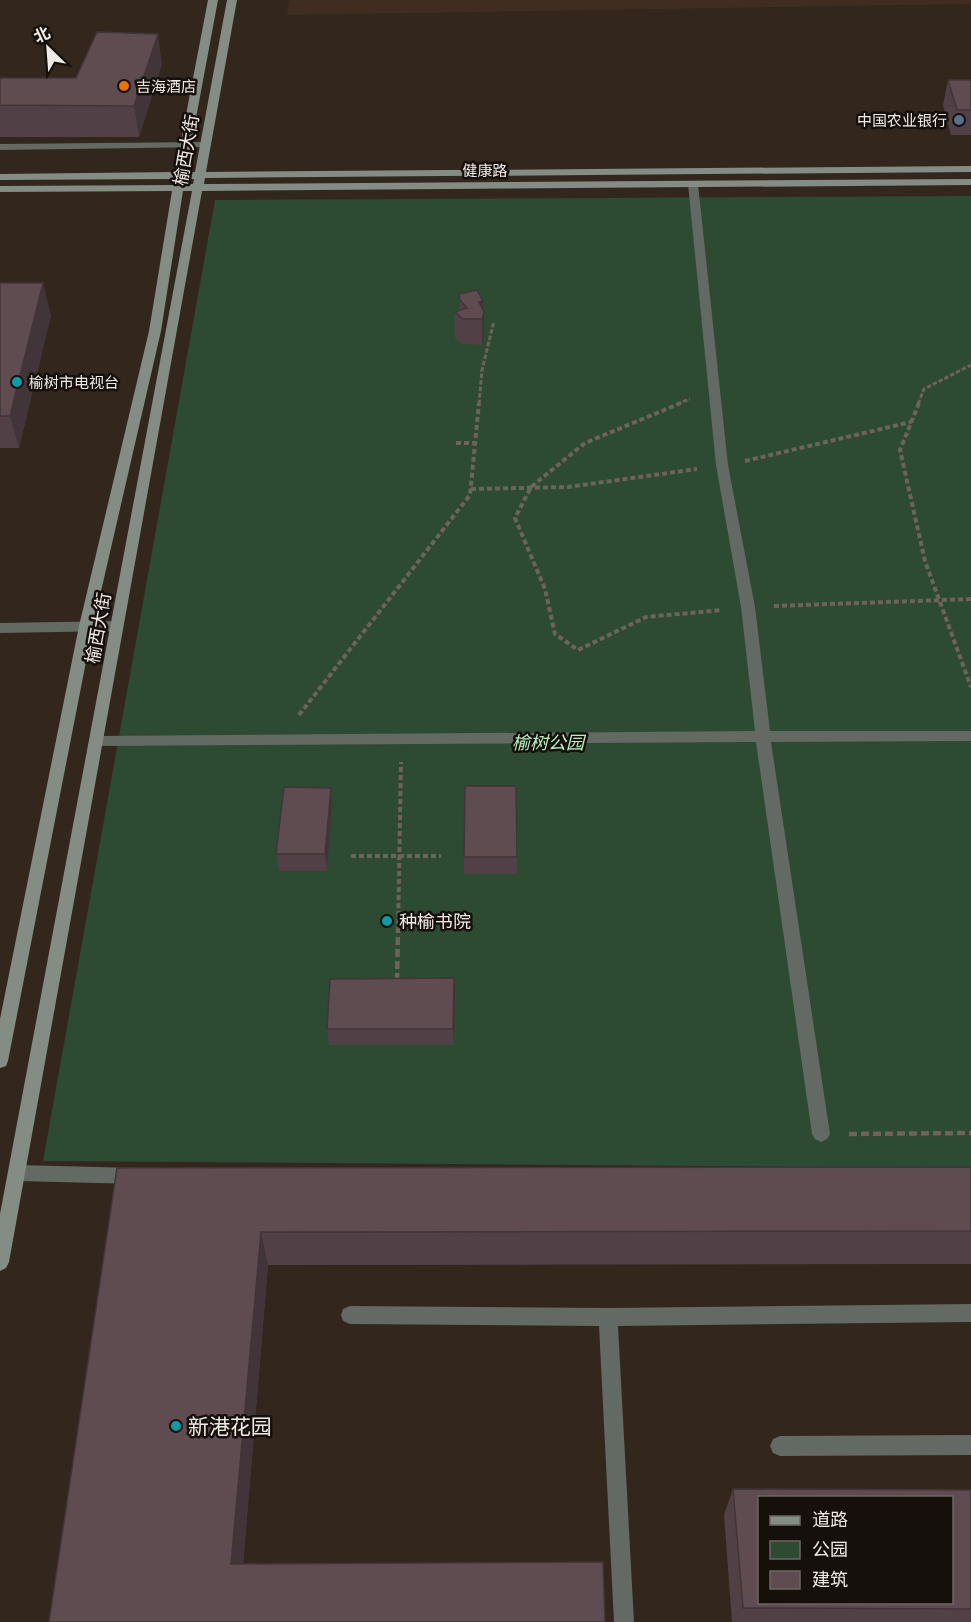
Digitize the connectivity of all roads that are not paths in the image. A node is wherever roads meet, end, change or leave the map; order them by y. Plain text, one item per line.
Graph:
1 (213, 0) edge
2 (232, 0) edge
3 (186, 146) junction
4 (205, 146) junction
5 (0, 147) edge
6 (971, 169) edge
7 (0, 177) edge
8 (179, 181) junction
9 (199, 182) junction
10 (971, 182) edge
11 (693, 184) junction
12 (0, 189) edge
13 (86, 626) junction
14 (116, 626) junction
15 (0, 628) edge
16 (971, 736) edge
17 (763, 737) junction
18 (98, 741) junction
19 (0, 1061) edge
20 (821, 1134) road end
21 (17, 1173) junction
22 (160, 1176) edge
23 (0, 1262) edge
24 (971, 1312) edge
25 (350, 1315) dead end
26 (608, 1317) junction
27 (971, 1445) edge
28 (780, 1446) dead end
29 (624, 1622) edge

1 - 3 main road, 榆西大街
2 - 4 main road, 榆西大街
3 - 4 street
3 - 5 street
3 - 8 main road, 榆西大街
4 - 9 main road, 榆西大街
6 - 9 main road, 健康路
7 - 8 main road, 健康路
8 - 9 main road, 健康路
8 - 12 main road, 健康路
8 - 13 main road, 榆西大街
9 - 11 main road, 健康路
9 - 14 main road, 榆西大街
10 - 11 main road, 健康路
11 - 17 street
13 - 14 street
13 - 15 street
13 - 19 main road, 榆西大街
14 - 18 main road, 榆西大街
16 - 17 street
17 - 18 street
17 - 20 street
18 - 21 main road, 榆西大街
21 - 22 street
21 - 23 main road, 榆西大街
24 - 26 street
25 - 26 street
26 - 29 street
27 - 28 street

